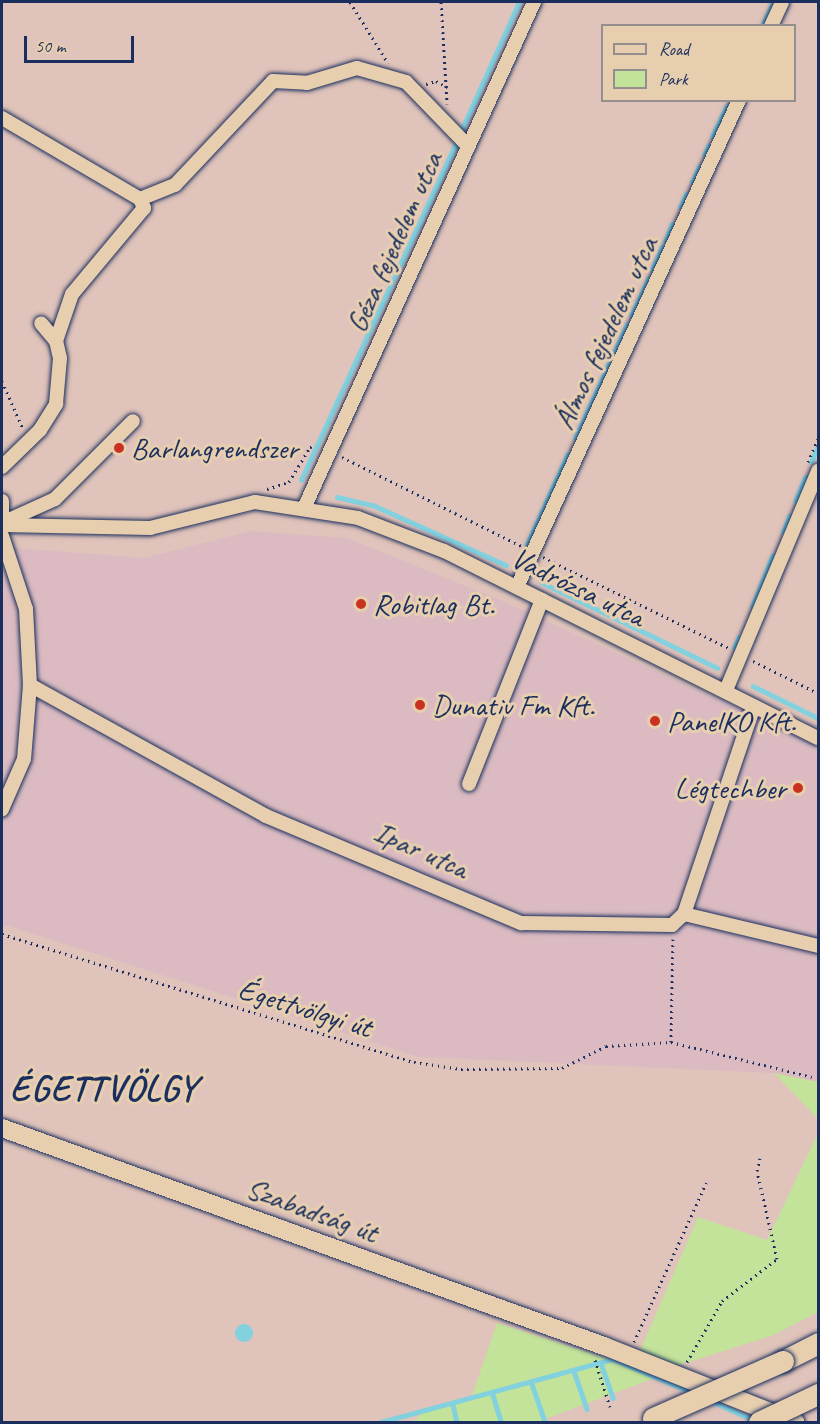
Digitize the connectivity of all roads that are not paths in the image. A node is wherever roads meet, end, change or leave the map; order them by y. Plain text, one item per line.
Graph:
1 (534, 2) edge
2 (782, 2) edge
3 (772, 24) edge
4 (738, 102) edge
5 (2, 118) edge
6 (468, 146) junction
7 (140, 199) junction
8 (41, 323) dead end
9 (56, 341) junction
10 (133, 421) dead end
11 (2, 466) edge
12 (819, 471) edge
13 (2, 501) edge
14 (305, 506) junction
15 (2, 522) edge
16 (2, 536) edge
17 (517, 587) junction
18 (542, 600) junction
19 (30, 685) junction
20 (726, 690) junction
21 (754, 706) junction
22 (819, 738) edge
23 (469, 784) dead end
24 (2, 809) edge
25 (684, 914) junction
26 (819, 946) edge
27 (2, 1128) edge
28 (819, 1343) edge
29 (819, 1394) edge
30 (646, 1420) edge
31 (759, 1422) edge
32 (795, 1422) edge

1 - 6 street, Géza fejedelem utca
2 - 3 street
4 - 17 street, Álmos fejedelem utca
5 - 7 street
6 - 7 street
6 - 14 street, Géza fejedelem utca
7 - 9 street
8 - 9 street
9 - 11 street
10 - 15 street
12 - 20 street
13 - 15 street
14 - 15 street, Vadrózsa utca
14 - 17 street, Vadrózsa utca
16 - 19 street
17 - 18 street, Vadrózsa utca
18 - 20 street, Vadrózsa utca
18 - 23 street
19 - 24 street
19 - 25 street, Ipar utca
20 - 21 street, Vadrózsa utca
21 - 22 street, Vadrózsa utca
21 - 25 street
25 - 26 street
27 - 32 main road, Szabadság út
28 - 30 highway, bridge
29 - 31 highway, bridge

